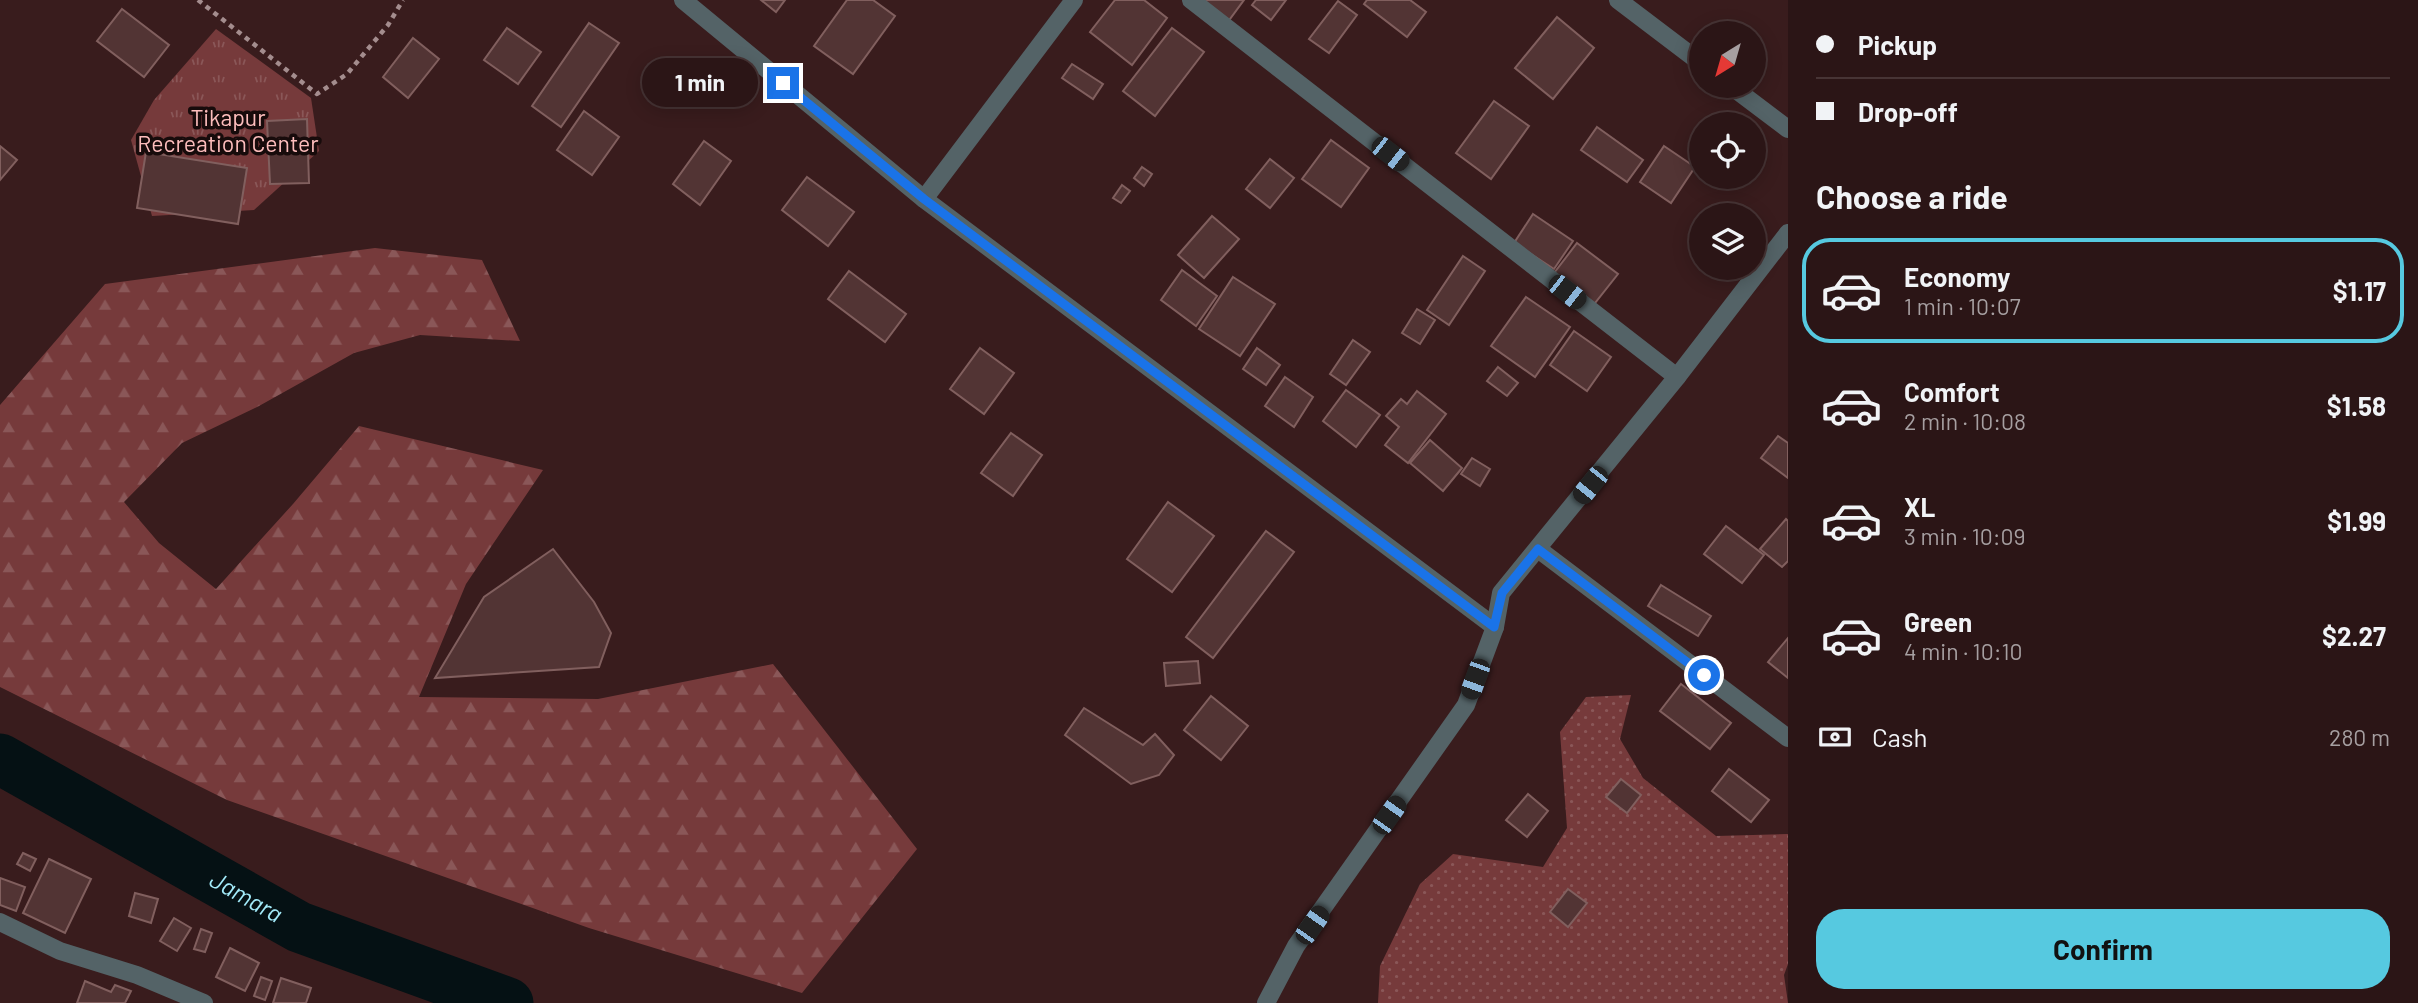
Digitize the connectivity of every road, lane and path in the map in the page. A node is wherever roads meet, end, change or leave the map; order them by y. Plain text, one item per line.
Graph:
1 (198, 0) edge
2 (403, 0) edge
3 (683, 0) edge
4 (1074, 0) edge
5 (1191, 0) edge
6 (1618, 0) edge
7 (1689, 54) edge
8 (1747, 98) edge
9 (1788, 129) edge
10 (924, 199) junction
11 (1788, 233) edge
12 (1677, 377) junction
13 (1538, 549) junction
14 (1494, 627) junction
15 (1788, 738) edge
16 (0, 922) edge
17 (204, 1003) edge
18 (1266, 1003) edge

1 - 2 path
3 - 10 street
4 - 10 street
5 - 12 street
6 - 7 street
8 - 9 street
10 - 14 street
11 - 12 street
12 - 13 street
13 - 14 street
13 - 15 street
14 - 18 street
16 - 17 street

